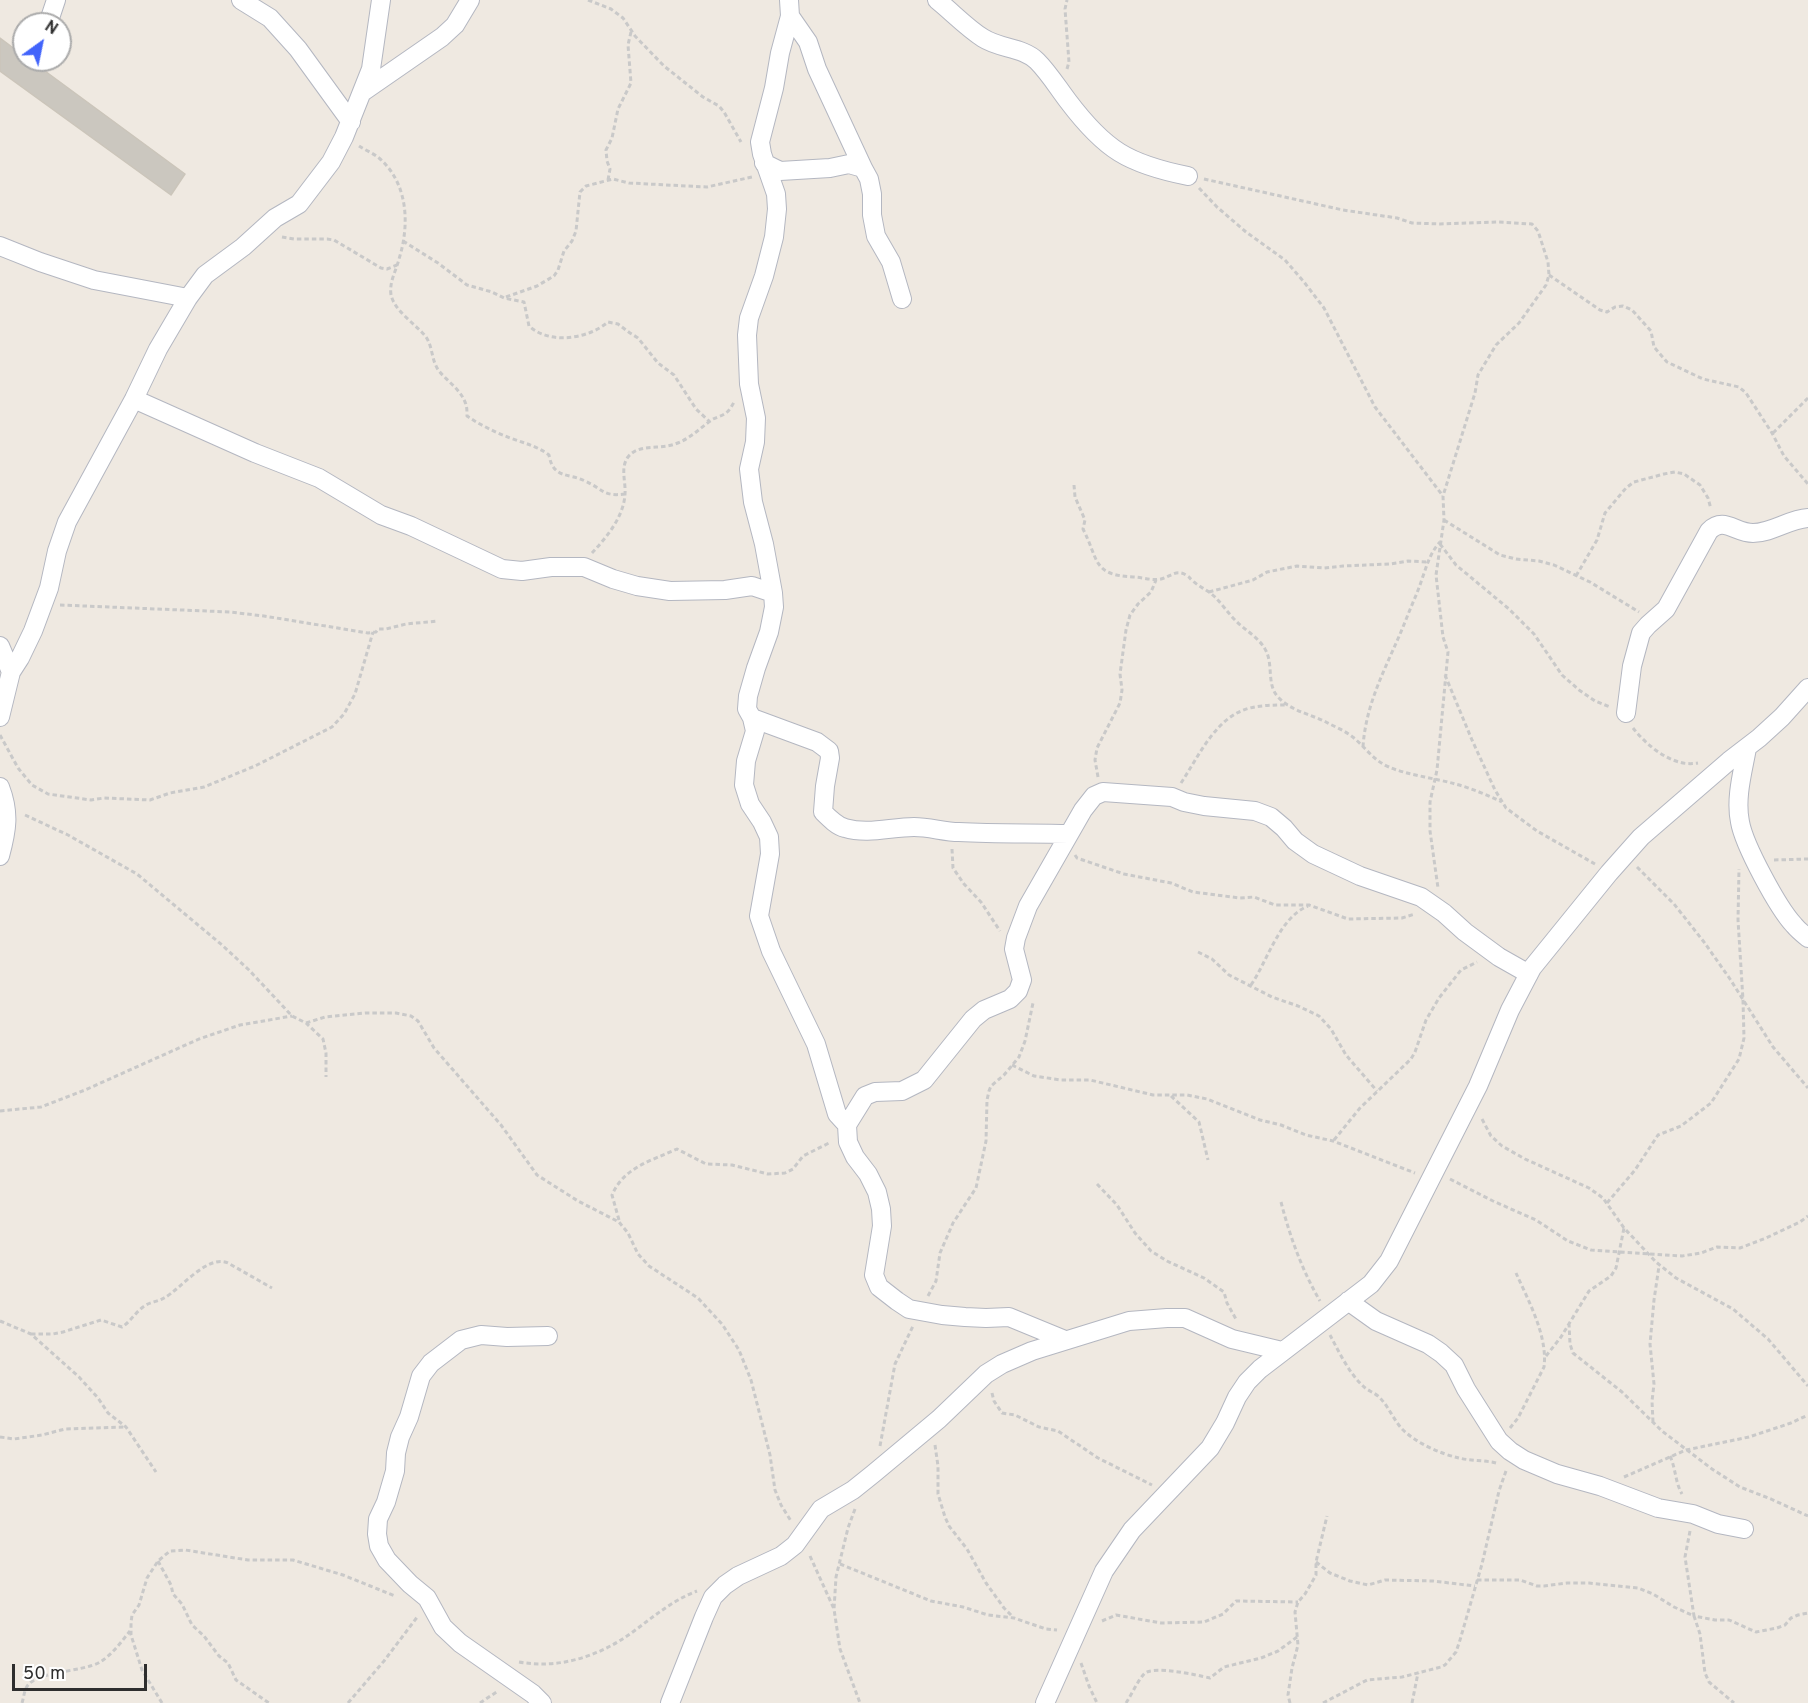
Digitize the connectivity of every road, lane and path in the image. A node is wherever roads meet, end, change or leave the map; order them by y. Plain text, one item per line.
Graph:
1 (241, 0) edge
2 (381, 0) edge
3 (470, 0) edge
4 (588, 0) edge
5 (937, 0) edge
6 (1067, 0) edge
7 (790, 8) edge
8 (632, 31) junction
9 (1060, 90) junction
10 (364, 91) junction
11 (348, 130) junction
12 (744, 146) dead end
13 (766, 167) junction
14 (864, 168) junction
15 (1188, 176) junction
16 (608, 180) junction
17 (280, 237) dead end
18 (403, 241) junction
19 (0, 246) edge
20 (397, 265) junction
21 (1550, 275) junction
22 (188, 298) junction
23 (504, 298) junction
24 (902, 299) dead end
25 (749, 384) junction
26 (1808, 398) edge
27 (134, 399) junction
28 (710, 422) junction
29 (1772, 433) junction
30 (1808, 484) edge
31 (1074, 485) dead end
32 (625, 494) junction
33 (1443, 496) junction
34 (1808, 518) edge
35 (1444, 520) junction
36 (1715, 525) junction
37 (1441, 542) junction
38 (1427, 562) junction
39 (578, 567) junction
40 (1576, 576) junction
41 (1156, 580) junction
42 (1209, 592) junction
43 (773, 593) junction
44 (43, 604) junction
45 (438, 621) dead end
46 (1652, 621) junction
47 (373, 632) junction
48 (0, 646) edge
49 (11, 672) junction
50 (1445, 673) junction
51 (1808, 688) edge
52 (1288, 705) junction
53 (1626, 713) junction
54 (0, 717) edge
55 (752, 718) junction
56 (0, 735) edge
57 (1363, 747) junction
58 (1747, 748) junction
59 (1729, 761) junction
60 (1435, 779) junction
61 (0, 787) edge
62 (1100, 793) junction
63 (1172, 797) junction
64 (1502, 802) junction
65 (6, 808) junction
66 (952, 832) junction
67 (1067, 838) junction
68 (1625, 855) junction
69 (0, 856) edge
70 (1808, 859) edge
71 (1747, 863) junction
72 (1609, 873) junction
73 (1309, 905) junction
74 (1438, 909) junction
75 (1808, 938) edge
76 (1014, 949) junction
77 (1198, 951) dead end
78 (1499, 957) junction
79 (1529, 974) junction
80 (1251, 985) junction
81 (1032, 998) dead end
82 (1743, 1000) junction
83 (292, 1016) junction
84 (306, 1023) junction
85 (1012, 1065) junction
86 (326, 1077) dead end
87 (1808, 1088) edge
88 (1377, 1091) junction
89 (1170, 1095) junction
90 (1473, 1095) junction
91 (0, 1111) edge
92 (847, 1125) junction
93 (1334, 1141) junction
94 (1208, 1160) dead end
95 (1432, 1176) junction
96 (1097, 1184) dead end
97 (1281, 1202) dead end
98 (1607, 1203) junction
99 (1808, 1215) edge
100 (619, 1222) junction
101 (1624, 1228) junction
102 (1620, 1252) junction
103 (1648, 1254) junction
104 (1659, 1265) junction
105 (1516, 1273) dead end
106 (272, 1288) dead end
107 (1348, 1301) junction
108 (921, 1311) junction
109 (1326, 1318) junction
110 (0, 1321) edge
111 (1569, 1323) junction
112 (31, 1334) junction
113 (548, 1336) dead end
114 (1065, 1340) junction
115 (1253, 1345) junction
116 (1282, 1351) junction
117 (1545, 1358) junction
118 (986, 1374) junction
119 (1808, 1386) edge
120 (1808, 1415) edge
121 (1653, 1422) junction
122 (126, 1427) junction
123 (930, 1427) junction
124 (0, 1437) edge
125 (1499, 1441) junction
126 (1686, 1450) junction
127 (1670, 1456) junction
128 (156, 1472) dead end
129 (870, 1477) junction
130 (1600, 1486) junction
131 (1167, 1492) junction
132 (1693, 1514) junction
133 (1327, 1515) dead end
134 (1808, 1516) edge
135 (1744, 1530) dead end
136 (801, 1537) junction
137 (158, 1561) junction
138 (1316, 1563) junction
139 (840, 1564) junction
140 (1477, 1580) junction
141 (725, 1585) junction
142 (1475, 1586) junction
143 (403, 1600) dead end
144 (1298, 1602) junction
145 (834, 1609) junction
146 (1808, 1613) edge
147 (1694, 1616) junction
148 (1014, 1618) junction
149 (443, 1627) junction
150 (1077, 1629) junction
151 (131, 1630) junction
152 (1297, 1637) junction
153 (1068, 1652) junction
154 (511, 1660) dead end
155 (1418, 1673) junction
156 (22, 1703) edge
157 (162, 1703) edge
158 (269, 1703) edge
159 (348, 1703) edge
160 (542, 1703) edge
161 (670, 1703) edge
162 (860, 1703) edge
163 (1046, 1703) edge
164 (1096, 1703) edge
165 (1126, 1703) edge
166 (1290, 1703) edge
167 (1323, 1703) edge
168 (1412, 1703) edge
169 (1734, 1703) edge

1 - 11 street
2 - 10 street
3 - 10 street
4 - 8 path
5 - 9 street
6 - 9 path
7 - 13 street
7 - 14 street
8 - 12 path
8 - 16 path
9 - 15 street
10 - 11 street
11 - 18 path
11 - 22 street
13 - 14 street
13 - 16 path
13 - 25 street
14 - 24 street
15 - 21 path
15 - 33 path
16 - 23 path
17 - 20 path
18 - 20 path
18 - 23 path
19 - 22 street
20 - 32 path
21 - 29 path
21 - 33 path
22 - 27 street
23 - 28 path
25 - 28 path
25 - 43 street
26 - 29 path
27 - 39 street
27 - 44 street
28 - 32 path
29 - 30 path
31 - 41 path
32 - 39 path
33 - 35 path
34 - 36 street
35 - 37 path
35 - 40 path
36 - 40 path
36 - 46 street
37 - 38 path
37 - 50 path
37 - 53 path
38 - 42 path
38 - 57 path
39 - 43 street
40 - 46 path
41 - 42 path
41 - 62 path
42 - 52 path
43 - 55 street
44 - 47 path
44 - 49 street
45 - 47 path
46 - 53 street
47 - 56 path
48 - 49 street
49 - 54 street
50 - 60 path
50 - 64 path
51 - 58 street
52 - 57 path
52 - 63 path
53 - 59 path
55 - 66 street
55 - 92 street
57 - 60 path
58 - 59 street
58 - 71 street
59 - 68 street
60 - 64 path
60 - 74 path
61 - 65 street
62 - 63 street
62 - 67 street
63 - 74 street
64 - 72 path
65 - 69 street
65 - 83 path
66 - 67 street
66 - 76 path
67 - 73 path
67 - 76 street
68 - 72 street
68 - 82 path
70 - 71 path
71 - 75 street
71 - 82 path
72 - 79 street
73 - 74 path
73 - 80 path
74 - 78 street
76 - 92 street
77 - 80 path
78 - 79 street
78 - 88 path
79 - 90 street
80 - 88 path
81 - 85 path
82 - 87 path
82 - 98 path
83 - 84 path
83 - 91 path
84 - 86 path
84 - 100 path
85 - 89 path
85 - 108 path
88 - 93 path
89 - 93 path
89 - 94 path
90 - 95 street
90 - 98 path
92 - 100 path
92 - 108 street
93 - 95 path
95 - 102 path
95 - 107 street
96 - 115 path
97 - 109 path
98 - 101 path
99 - 103 path
100 - 136 path
101 - 102 path
101 - 103 path
102 - 103 path
102 - 111 path
103 - 104 path
104 - 119 path
104 - 121 path
105 - 117 path
106 - 112 path
107 - 109 street
107 - 125 street
108 - 114 street
108 - 129 path
109 - 116 street
109 - 140 path
110 - 112 path
111 - 117 path
111 - 121 path
112 - 122 path
113 - 149 street
114 - 115 street
114 - 118 street
115 - 116 street
116 - 131 street
117 - 125 path
118 - 123 street
118 - 131 path
120 - 126 path
121 - 126 path
122 - 124 path
122 - 128 path
123 - 129 street
123 - 148 path
125 - 130 street
126 - 127 path
126 - 134 path
127 - 130 path
127 - 132 path
129 - 136 street
129 - 139 path
130 - 132 street
131 - 150 street
132 - 135 street
132 - 147 path
133 - 138 path
136 - 141 street
136 - 145 path
137 - 143 path
137 - 151 path
137 - 158 path
138 - 142 path
138 - 144 path
139 - 145 path
139 - 148 path
140 - 142 path
140 - 147 path
141 - 154 path
141 - 161 street
142 - 155 path
144 - 150 path
144 - 152 path
145 - 162 path
146 - 147 path
147 - 169 path
148 - 150 path
149 - 159 path
149 - 160 street
150 - 153 street
151 - 156 path
151 - 157 path
152 - 165 path
152 - 166 path
153 - 163 street
153 - 164 path
155 - 167 path
155 - 168 path

